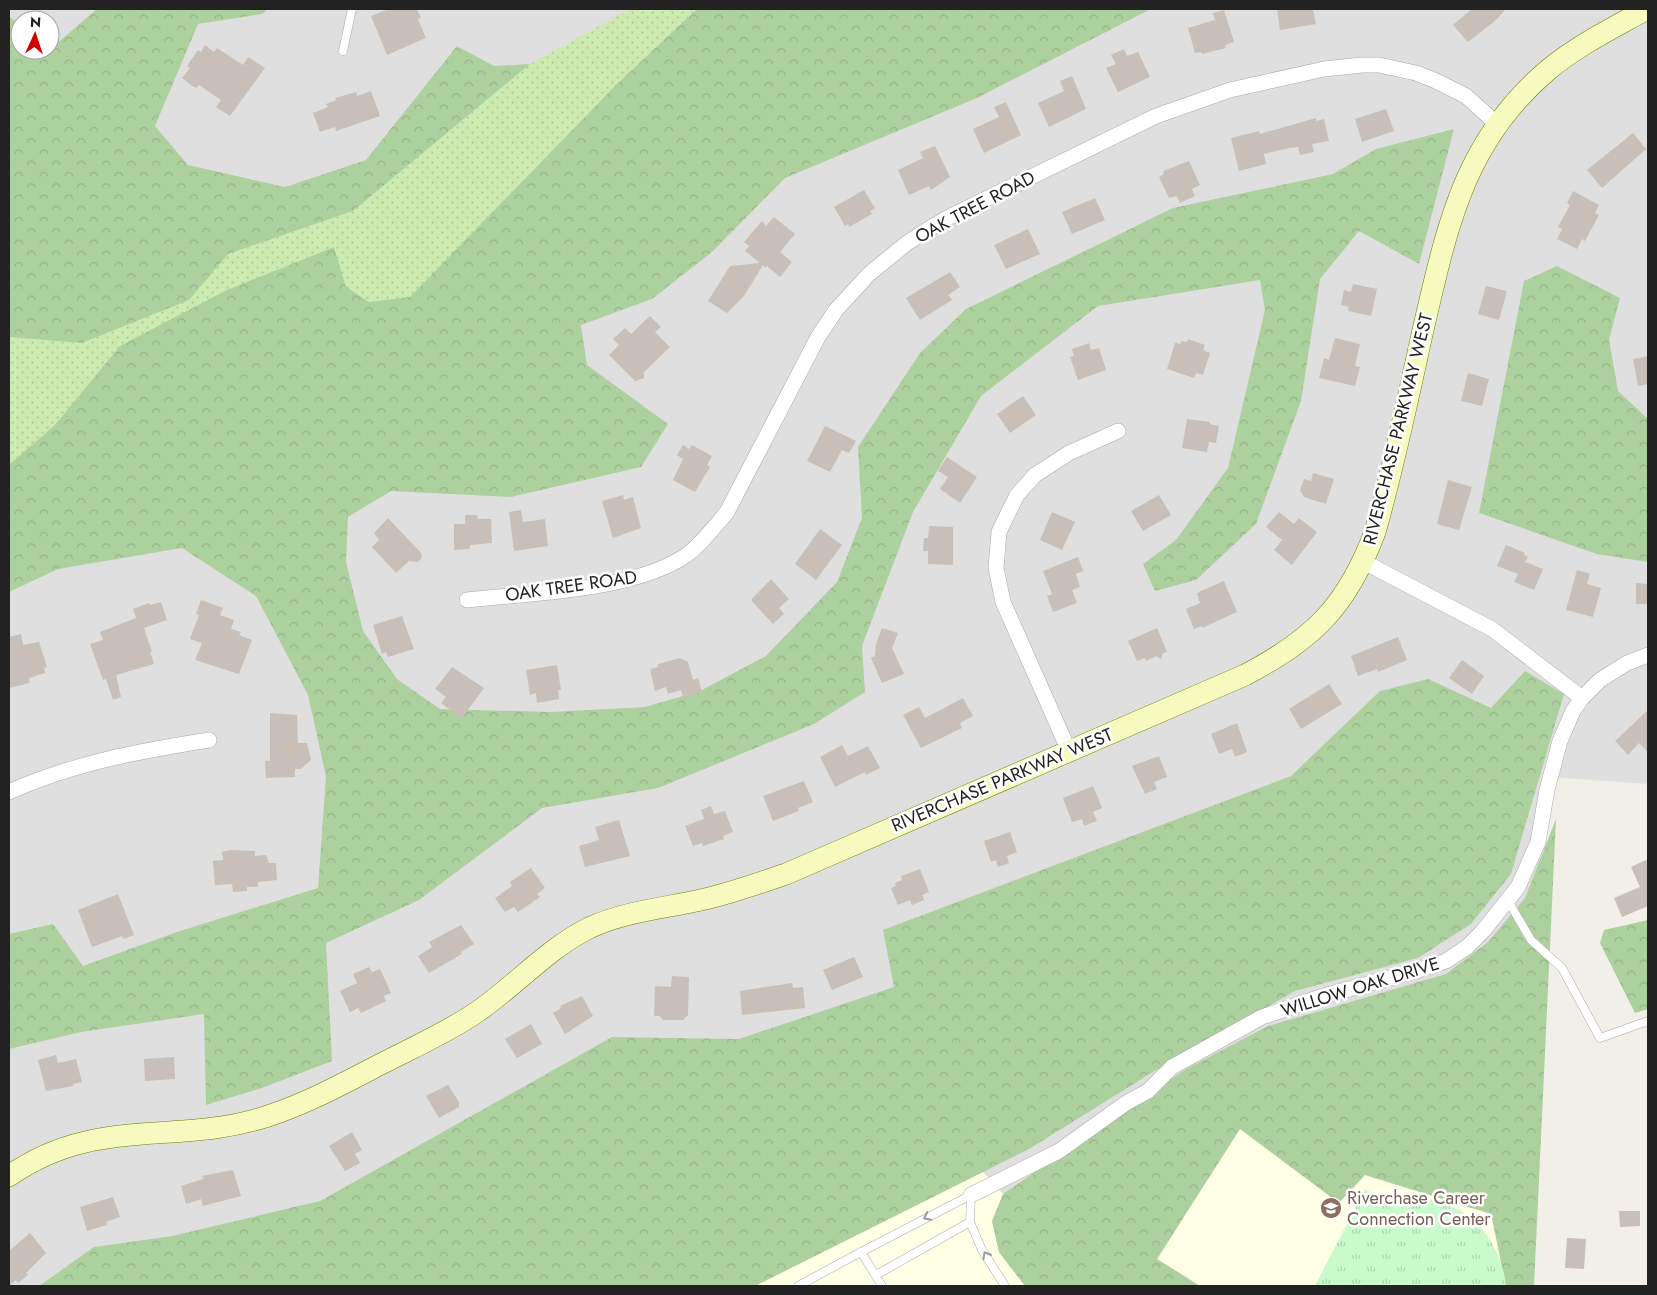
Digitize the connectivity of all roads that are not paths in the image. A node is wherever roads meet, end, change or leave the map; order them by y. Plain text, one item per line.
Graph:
1 (352, 9) edge
2 (1647, 9) edge
3 (344, 52) dead end
4 (1498, 125) junction
5 (1118, 431) dead end
6 (1364, 562) junction
7 (468, 600) dead end
8 (1648, 654) edge
9 (1582, 698) junction
10 (210, 740) dead end
11 (1069, 751) junction
12 (9, 792) edge
13 (1507, 899) junction
14 (1648, 1022) edge
15 (9, 1176) edge
16 (971, 1195) junction
17 (970, 1222) junction
18 (861, 1252) junction
19 (876, 1275) junction
20 (798, 1286) edge
21 (882, 1286) edge
22 (1005, 1286) edge

1 - 3 lane
2 - 4 street, RIVERCHASE PARKWAY WEST
4 - 6 street, RIVERCHASE PARKWAY WEST
4 - 7 street, OAK TREE ROAD
5 - 11 street
6 - 9 street
6 - 11 street, RIVERCHASE PARKWAY WEST
8 - 9 street, WILLOW OAK DRIVE
9 - 13 street, WILLOW OAK DRIVE
10 - 12 street
11 - 15 street, RIVERCHASE PARKWAY WEST
13 - 14 lane
13 - 16 street, WILLOW OAK DRIVE
16 - 17 lane
16 -> 18 lane
17 - 19 lane
22 -> 17 lane
18 - 19 lane
18 - 20 lane
19 - 21 lane

